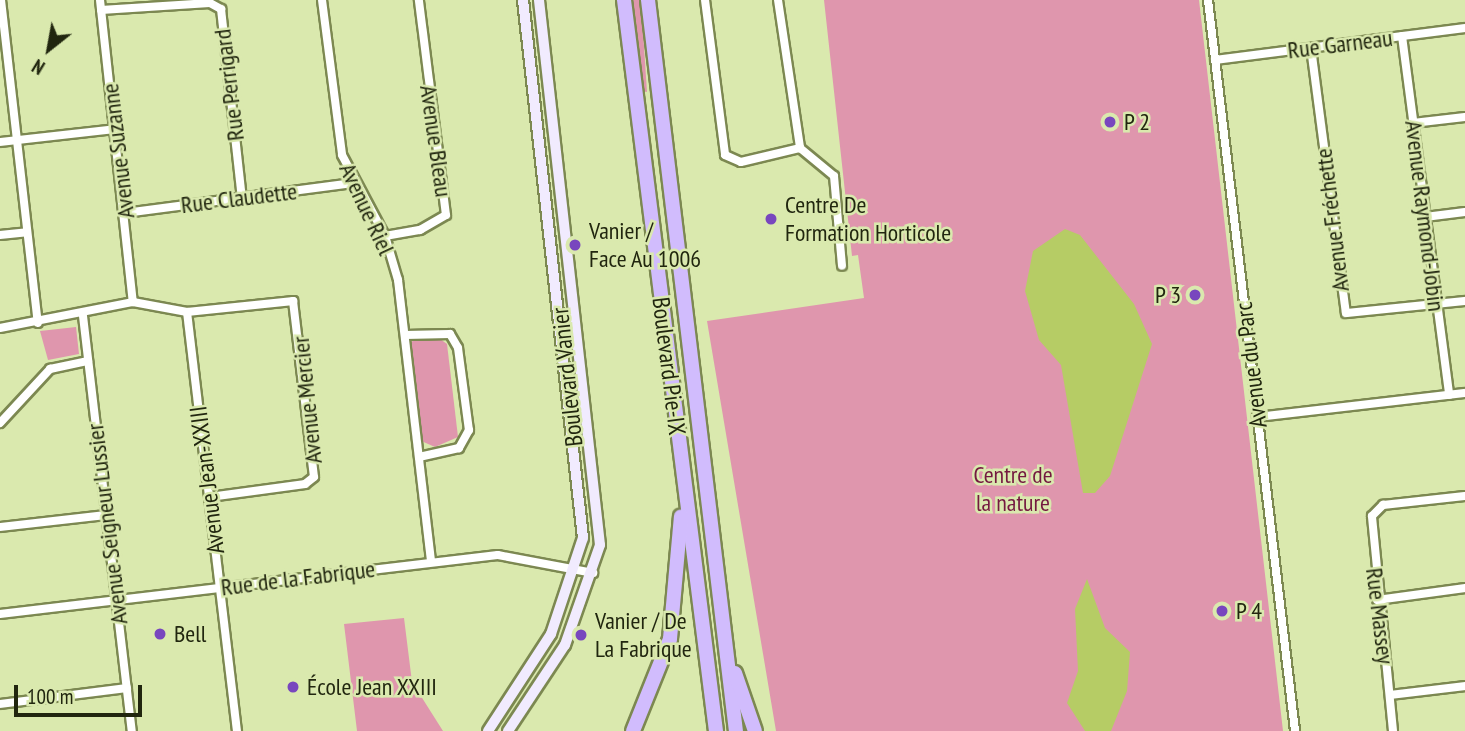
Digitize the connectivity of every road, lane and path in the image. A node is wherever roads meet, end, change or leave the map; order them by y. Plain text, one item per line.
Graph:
1 (1, 0) edge
2 (100, 0) edge
3 (322, 0) edge
4 (419, 0) edge
5 (523, 0) edge
6 (538, 0) edge
7 (624, 0) edge
8 (648, 0) edge
9 (705, 0) edge
10 (778, 0) edge
11 (1208, 0) edge
12 (101, 10) junction
13 (1465, 28) edge
14 (1402, 36) junction
15 (1311, 48) junction
16 (1215, 60) junction
17 (1465, 117) edge
18 (1413, 123) junction
19 (115, 129) junction
20 (17, 140) junction
21 (0, 142) edge
22 (800, 148) junction
23 (353, 183) junction
24 (242, 198) junction
25 (1465, 212) edge
26 (125, 213) junction
27 (1425, 217) junction
28 (27, 232) junction
29 (0, 235) edge
30 (384, 236) junction
31 (842, 267) dead end
32 (1465, 301) edge
33 (133, 302) junction
34 (1437, 305) junction
35 (187, 312) junction
36 (83, 316) junction
37 (38, 323) junction
38 (0, 328) edge
39 (405, 335) junction
40 (88, 361) junction
41 (1465, 393) edge
42 (1449, 395) junction
43 (1257, 417) junction
44 (0, 423) edge
45 (419, 457) junction
46 (683, 483) junction
47 (1465, 496) edge
48 (210, 497) junction
49 (106, 515) junction
50 (0, 527) edge
51 (431, 562) junction
52 (577, 569) junction
53 (593, 573) junction
54 (220, 588) junction
55 (1465, 588) edge
56 (117, 600) junction
57 (1377, 600) junction
58 (0, 614) edge
59 (725, 646) junction
60 (1465, 686) edge
61 (127, 688) junction
62 (1390, 695) junction
63 (0, 704) edge
64 (132, 731) edge
65 (237, 731) edge
66 (488, 731) edge
67 (508, 731) edge
68 (633, 731) edge
69 (716, 731) edge
70 (736, 731) edge
71 (755, 731) edge
72 (1295, 731) edge
73 (1393, 731) edge

1 - 20 street
2 - 12 street, Avenue Suzanne
3 - 23 street, Avenue Riel
4 - 30 street, Avenue Bleau
5 - 52 street, Boulevard Vanier
6 - 53 street, Boulevard Vanier
7 - 46 highway, Boulevard Pie-IX
8 - 59 highway, Boulevard Pie-IX
9 - 22 street
10 - 22 street
11 - 16 street, Avenue du Parc
12 - 19 street, Avenue Suzanne
12 - 24 street, Rue Perrigard
13 - 14 street, Rue Garneau
14 - 15 street, Rue Garneau
14 - 18 street, Avenue Raymond-Jobin
15 - 16 street, Rue Garneau
15 - 34 street, Avenue Fréchette
16 - 43 street, Avenue du Parc
17 - 18 street
18 - 27 street, Avenue Raymond-Jobin
19 - 20 street
19 - 26 street, Avenue Suzanne
20 - 21 street
20 - 28 street
22 - 31 street
23 - 24 street, Rue Claudette
23 - 30 street, Avenue Riel
24 - 26 street, Rue Claudette
25 - 27 street
26 - 33 street, Avenue Suzanne
27 - 34 street, Avenue Raymond-Jobin
28 - 29 street
28 - 37 street
30 - 39 street, Avenue Riel
32 - 34 street, Avenue Fréchette
33 - 35 street
33 - 36 street
34 - 42 street, Avenue Raymond-Jobin
35 - 48 street, Avenue Jean-XXIII
35 - 48 street, Avenue Mercier
36 - 37 street
36 - 40 street, Avenue Seigneur Lussier
37 - 38 street
39 - 45 street, Avenue Riel
39 - 45 street
40 - 44 street
40 - 49 street, Avenue Seigneur Lussier
41 - 42 street
42 - 43 street
43 - 72 street, Avenue du Parc
45 - 51 street, Avenue Riel
46 - 68 highway
46 - 69 highway, Boulevard Pie-IX
47 - 57 street, Rue Massey
48 - 54 street, Avenue Jean-XXIII
49 - 50 street
49 - 56 street, Avenue Seigneur Lussier
51 - 52 street, Rue de la Fabrique
51 - 54 street, Rue de la Fabrique
52 - 53 street, Rue de la Fabrique
52 - 66 street, Boulevard Vanier
53 - 67 street, Boulevard Vanier
54 - 56 street, Rue de la Fabrique
54 - 65 street, Avenue Jean-XXIII
55 - 57 street
56 - 58 street, Rue de la Fabrique
56 - 61 street, Avenue Seigneur Lussier
57 - 62 street, Rue Massey
59 - 70 highway, Boulevard Pie-IX
59 - 71 highway
60 - 62 street
61 - 63 street
61 - 64 street, Avenue Seigneur Lussier
62 - 73 street, Rue Massey

